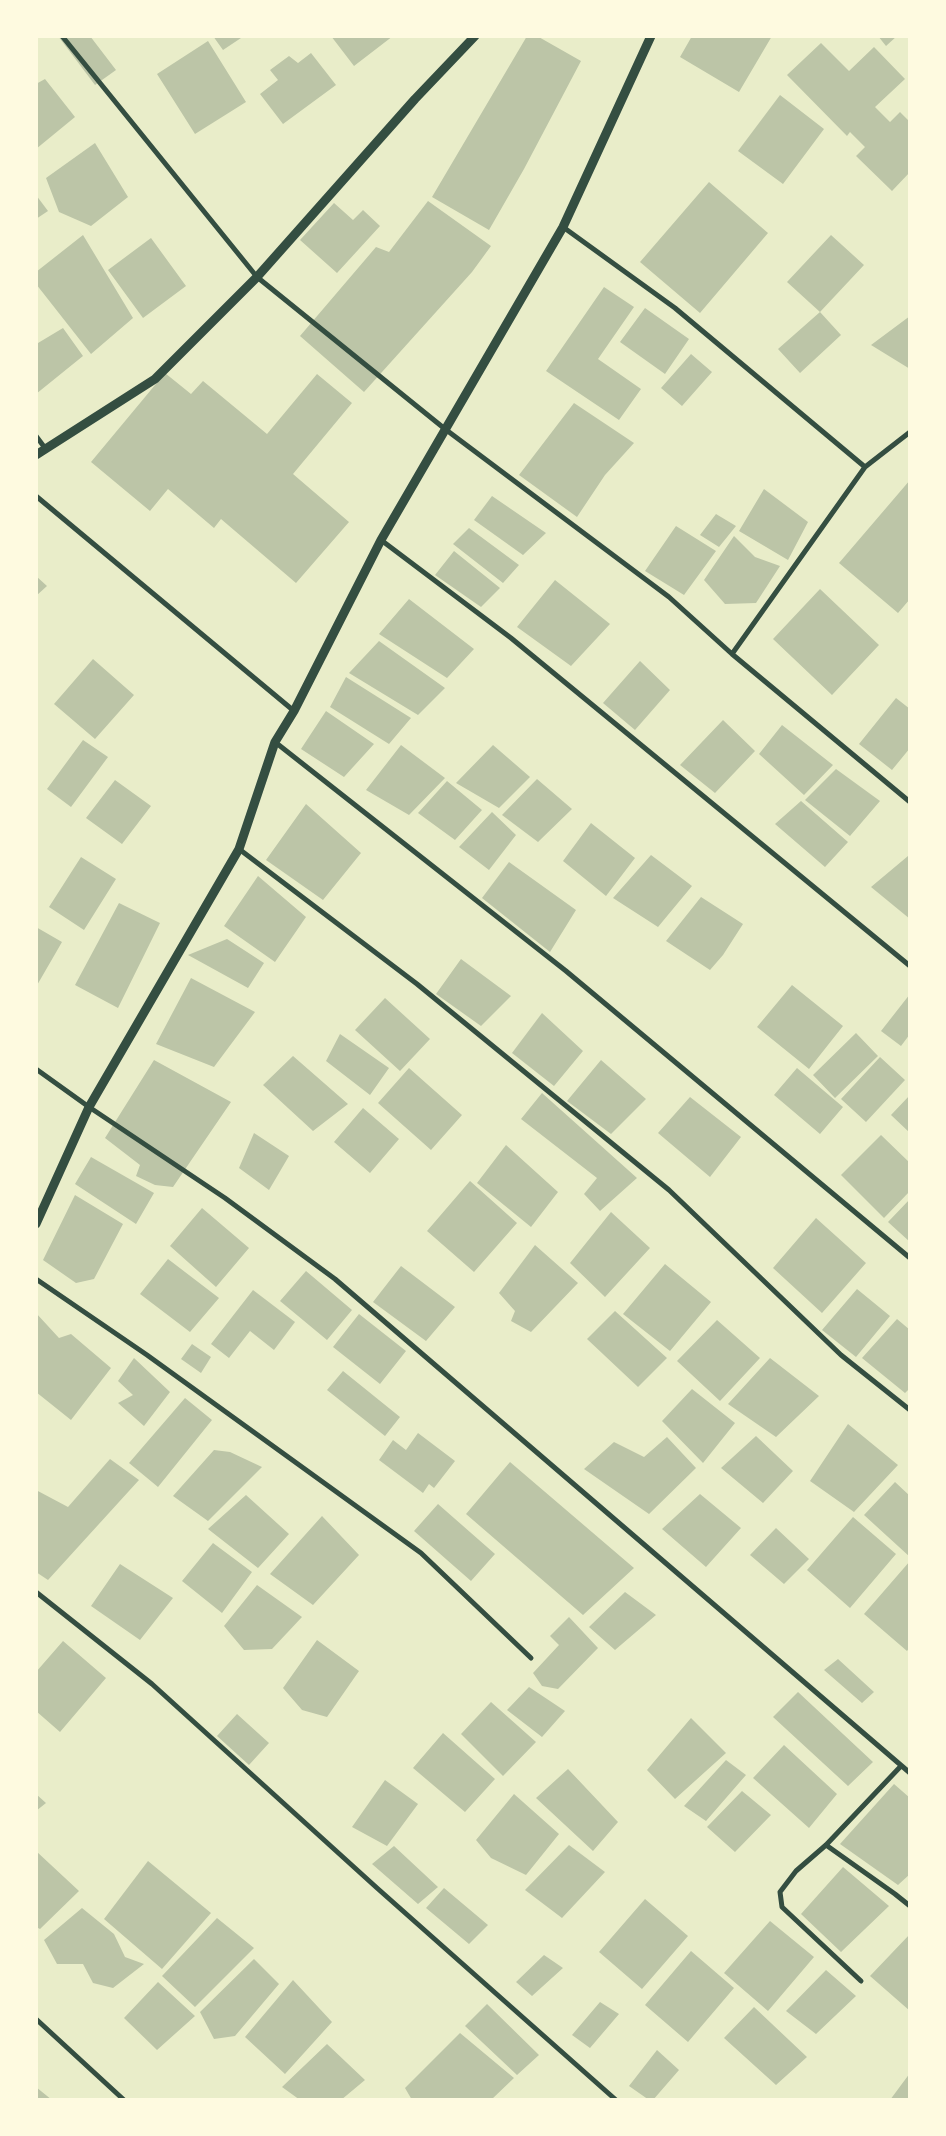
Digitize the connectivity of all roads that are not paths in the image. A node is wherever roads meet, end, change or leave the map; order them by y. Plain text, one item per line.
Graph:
1 (62, 36) edge
2 (475, 36) edge
3 (651, 36) edge
4 (563, 227) junction
5 (257, 277) junction
6 (445, 429) junction
7 (910, 432) edge
8 (36, 436) edge
9 (45, 448) junction
10 (36, 455) edge
11 (865, 467) junction
12 (36, 496) edge
13 (381, 540) junction
14 (732, 654) junction
15 (294, 711) junction
16 (275, 742) junction
17 (910, 802) edge
18 (239, 849) junction
19 (910, 966) edge
20 (36, 1069) edge
21 (89, 1107) junction
22 (36, 1224) edge
23 (910, 1258) edge
24 (36, 1279) edge
25 (910, 1410) edge
26 (36, 1592) edge
27 (531, 1658) dead end
28 (901, 1766) junction
29 (910, 1774) edge
30 (826, 1845) junction
31 (910, 1906) edge
32 (861, 1981) dead end
33 (36, 2018) edge
34 (124, 2100) edge
35 (616, 2100) edge

1 - 5 street
2 - 5 street
3 - 4 street
4 - 6 street
4 - 11 street
5 - 6 street
5 - 9 street
6 - 13 street
6 - 14 street
7 - 11 street
8 - 9 street
9 - 10 street
11 - 14 street
12 - 15 street
13 - 15 street
13 - 19 street
14 - 17 street
15 - 16 street
16 - 18 street
16 - 23 street
18 - 21 street
18 - 25 street
20 - 21 street
21 - 22 street
21 - 28 street
24 - 27 street
26 - 35 street
28 - 29 street
28 - 30 street
30 - 31 street
30 - 32 street
33 - 34 street

